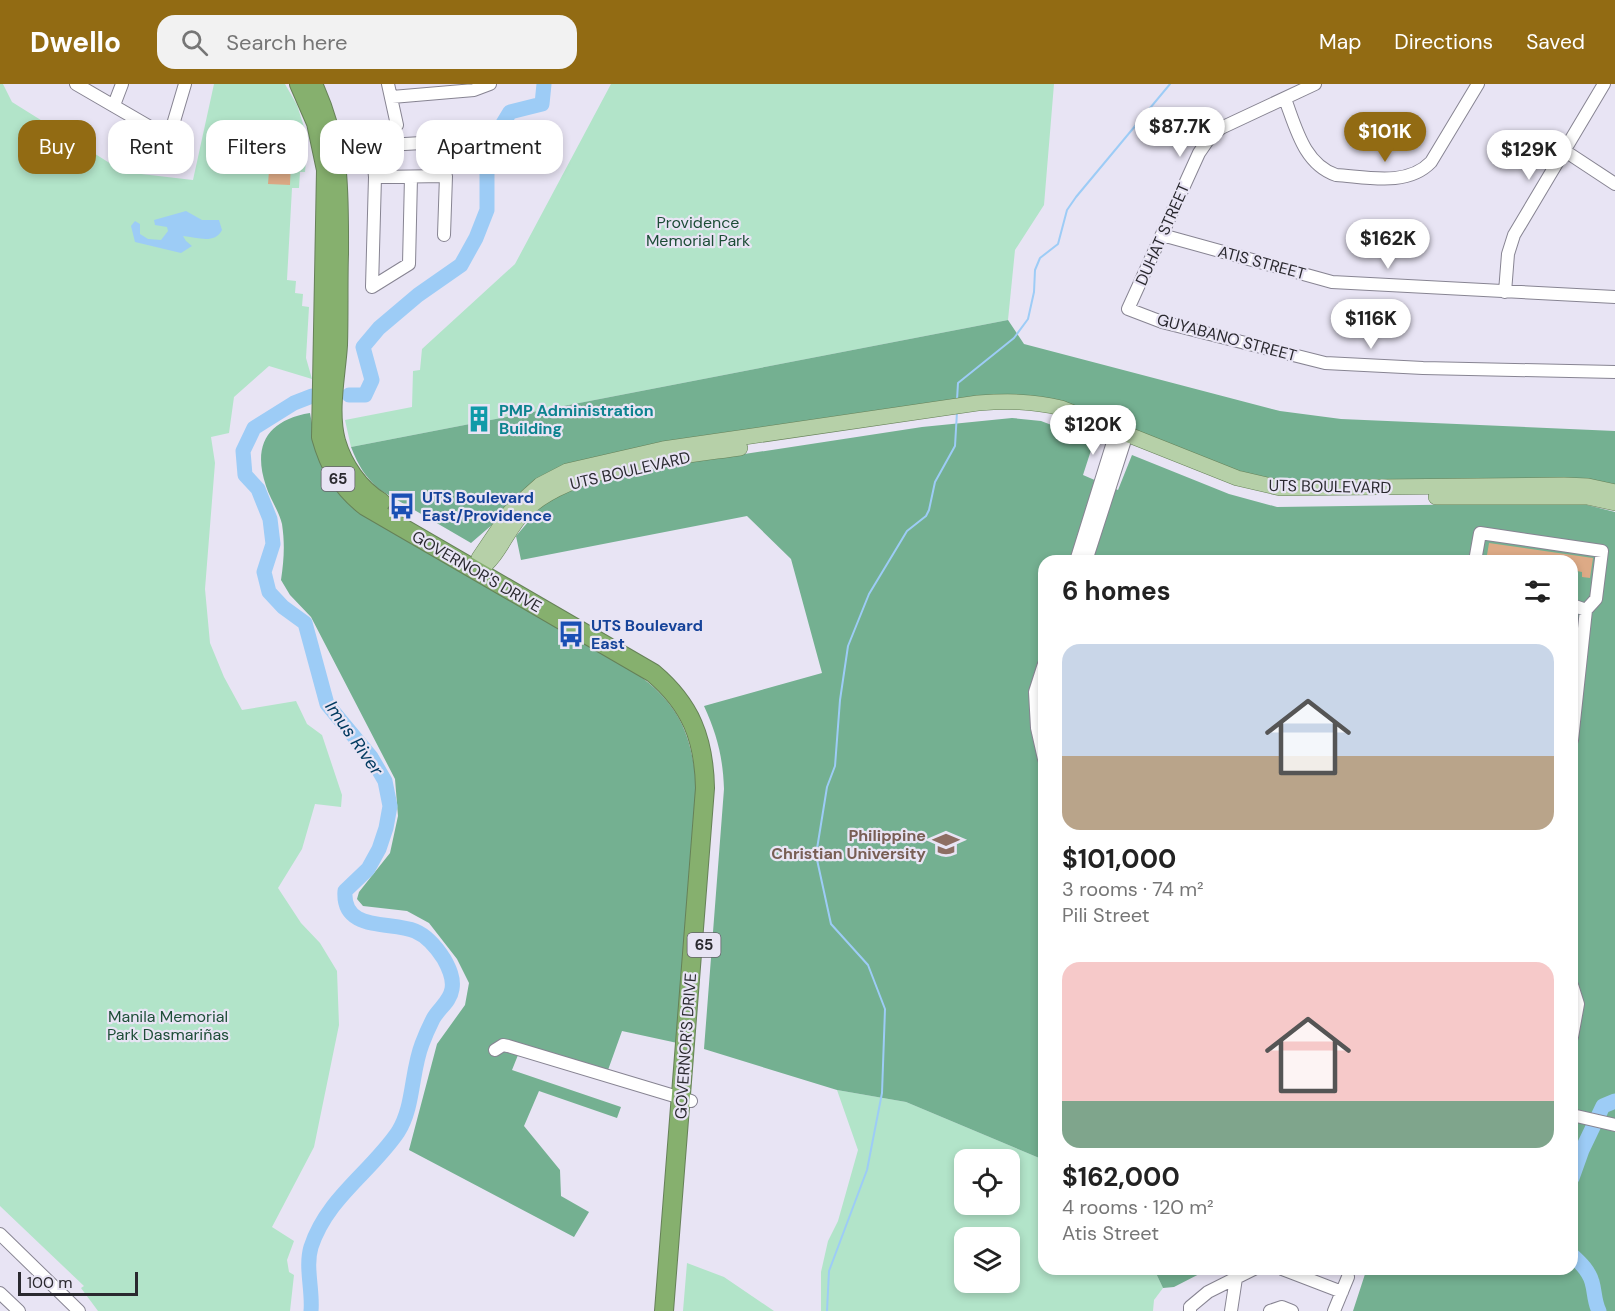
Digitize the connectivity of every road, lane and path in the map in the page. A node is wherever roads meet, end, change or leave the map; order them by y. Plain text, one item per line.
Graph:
1 (76, 84) edge
2 (122, 84) edge
3 (185, 84) edge
4 (299, 84) edge
5 (313, 84) edge
6 (388, 84) edge
7 (490, 84) edge
8 (1315, 84) edge
9 (1478, 84) edge
10 (1604, 84) edge
11 (443, 89) edge
12 (392, 97) junction
13 (1285, 99) junction
14 (114, 105) junction
15 (327, 120) edge
16 (396, 120) edge
17 (1565, 151) junction
18 (339, 174) edge
19 (375, 174) edge
20 (375, 177) junction
21 (411, 177) junction
22 (1615, 184) edge
23 (1162, 235) junction
24 (444, 236) dead end
25 (1505, 292) junction
26 (1615, 297) edge
27 (1128, 309) joint
28 (1615, 372) edge
29 (329, 381) junction
30 (1120, 438) junction
31 (1615, 492) edge
32 (1615, 503) edge
33 (1078, 555) edge
34 (1088, 555) edge
35 (1476, 555) edge
36 (482, 564) junction
37 (1578, 607) edge
38 (1586, 610) junction
39 (1038, 683) edge
40 (1578, 684) edge
41 (1038, 697) edge
42 (495, 1050) dead end
43 (686, 1100) junction
44 (1578, 1110) edge
45 (1578, 1115) edge
46 (1592, 1118) junction
47 (1615, 1125) edge
48 (0, 1234) edge
49 (1242, 1275) edge
50 (1298, 1275) edge
51 (1348, 1277) dead end
52 (1236, 1278) junction
53 (1342, 1292) junction
54 (0, 1293) edge
55 (18, 1311) edge
56 (79, 1311) edge
57 (664, 1311) edge
58 (675, 1311) edge
59 (1190, 1311) edge
60 (1231, 1311) edge
61 (1270, 1311) edge
62 (1292, 1311) edge
63 (1334, 1311) edge

1 - 14 street
2 - 14 street
3 - 14 street
4 - 29 highway, GOVERNOR'S DRIVE / 65
5 - 15 highway, GOVERNOR'S DRIVE / 65
6 - 12 street
7 - 11 street
8 - 13 street, DUHAT STREET
9 - 13 street
10 - 17 street
11 - 12 street
12 - 16 street
13 - 23 street, DUHAT STREET
17 - 22 street
17 - 25 street
18 - 29 highway, GOVERNOR'S DRIVE / 65
19 - 20 street
20 - 21 street
20 - 21 street
21 - 24 street
23 - 25 street, ATIS STREET
23 - 27 street, DUHAT STREET
25 - 26 street, ATIS STREET
27 - 28 street, GUYABANO STREET
29 - 36 highway, GOVERNOR'S DRIVE / 65
30 - 31 main road, UTS BOULEVARD
30 - 32 main road, UTS BOULEVARD
30 - 33 street
30 - 34 street
30 - 36 main road, UTS BOULEVARD
35 - 38 street
36 - 43 highway, GOVERNOR'S DRIVE / 65
37 - 38 street
38 - 40 street
39 - 41 street
42 - 43 street
43 - 57 highway, GOVERNOR'S DRIVE / 65
43 - 58 highway, GOVERNOR'S DRIVE / 65
44 - 46 street
45 - 46 street
46 - 47 street
48 - 56 street
49 - 52 street
50 - 53 street
51 - 53 street
52 - 59 street
52 - 60 street
53 - 63 street
54 - 55 street
61 - 62 street

